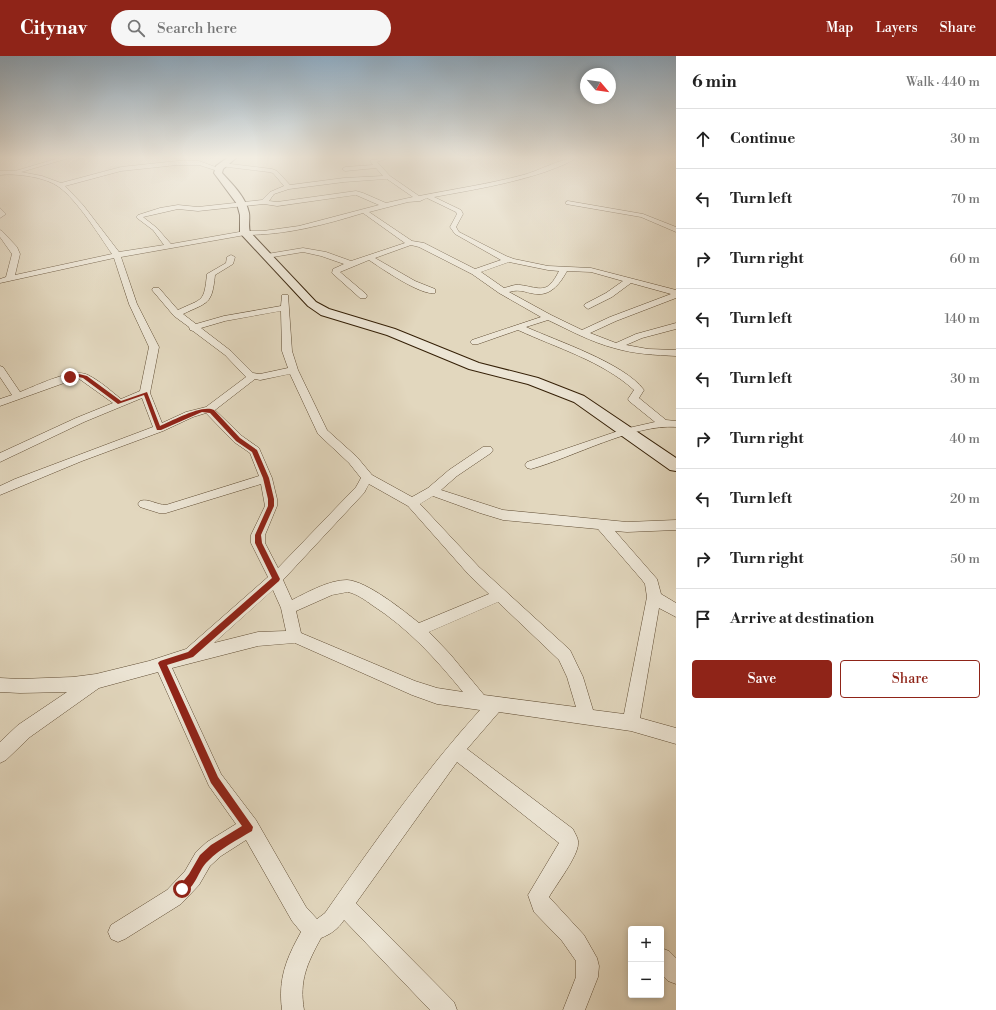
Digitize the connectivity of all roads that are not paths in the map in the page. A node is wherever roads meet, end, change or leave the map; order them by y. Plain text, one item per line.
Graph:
1 (78, 203) edge
2 (240, 203) edge
3 (260, 203) edge
4 (267, 203) edge
5 (288, 203) edge
6 (380, 203) edge
7 (400, 203) edge
8 (441, 203) edge
9 (568, 203) dead end
10 (242, 205) junction
11 (386, 205) junction
12 (0, 210) edge
13 (365, 212) junction
14 (0, 216) edge
15 (674, 228) edge
16 (0, 232) edge
17 (246, 233) junction
18 (410, 243) junction
19 (170, 247) junction
20 (117, 255) junction
21 (267, 256) junction
22 (231, 258) dead end
23 (370, 258) junction
24 (508, 260) junction
25 (351, 264) junction
26 (564, 269) junction
27 (475, 272) junction
28 (10, 278) junction
29 (630, 280) junction
30 (0, 281) edge
31 (156, 290) dead end
32 (502, 290) junction
33 (432, 291) dead end
34 (676, 294) edge
35 (363, 296) dead end
36 (588, 306) dead end
37 (177, 314) junction
38 (548, 317) junction
39 (676, 326) edge
40 (193, 328) junction
41 (520, 328) junction
42 (582, 333) junction
43 (475, 342) dead end
44 (616, 346) junction
45 (595, 349) junction
46 (674, 354) edge
47 (0, 369) edge
48 (293, 370) junction
49 (252, 377) junction
50 (145, 393) junction
51 (18, 397) junction
52 (0, 403) edge
53 (120, 403) junction
54 (209, 410) junction
55 (663, 423) junction
56 (676, 424) edge
57 (159, 429) junction
58 (628, 431) junction
59 (488, 450) dead end
60 (0, 458) edge
61 (531, 465) dead end
62 (676, 466) edge
63 (266, 478) junction
64 (367, 478) junction
65 (0, 491) edge
66 (432, 491) junction
67 (412, 503) junction
68 (144, 504) dead end
69 (602, 525) junction
70 (676, 526) edge
71 (276, 579) junction
72 (501, 595) junction
73 (654, 597) junction
74 (288, 608) junction
75 (676, 611) edge
76 (418, 630) junction
77 (295, 637) junction
78 (190, 654) junction
79 (162, 663) junction
80 (96, 681) junction
81 (0, 685) edge
82 (488, 703) junction
83 (586, 715) junction
84 (631, 723) junction
85 (676, 736) edge
86 (455, 750) junction
87 (0, 754) edge
88 (249, 827) junction
89 (343, 904) junction
90 (314, 930) junction
91 (118, 932) dead end
92 (664, 961) edge
93 (676, 973) edge
94 (293, 1010) edge
95 (446, 1010) edge
96 (574, 1010) edge

1 - 20 street
2 - 10 street
3 - 10 street
4 - 5 street
6 - 11 street
7 - 11 street
8 - 24 street
9 - 15 street
10 - 17 street
10 - 19 street
11 - 13 street
12 - 14 street
13 - 17 street
13 - 18 street
16 - 28 street
17 - 19 street
17 - 21 street
18 - 23 street
18 - 27 street
19 - 20 street
20 - 28 street
20 - 50 street
21 - 25 street
21 - 58 street
22 - 37 street
23 - 25 street
23 - 33 street
24 - 26 street
24 - 27 street
25 - 35 street
26 - 29 street
26 - 32 street
27 - 32 street
28 - 30 street
29 - 34 street
29 - 36 street
31 - 37 street
32 - 38 street
34 - 42 street
37 - 40 street
38 - 41 street
38 - 42 street
39 - 44 street
40 - 48 street
40 - 49 street
41 - 43 street
41 - 45 street
42 - 45 street
44 - 45 street
44 - 46 street
45 - 55 street
47 - 51 street
48 - 49 street
48 - 64 street
49 - 54 street
50 - 53 street
50 - 57 street
51 - 52 street
51 - 53 street
53 - 60 street
54 - 57 street
54 - 63 street
55 - 56 street
55 - 58 street
57 - 65 street
58 - 61 street
58 - 62 street
59 - 66 street
63 - 68 street
63 - 71 street
64 - 67 street
64 - 71 street
66 - 67 street
66 - 69 street
67 - 72 street
69 - 70 street
69 - 73 street
71 - 74 street
71 - 78 street
72 - 76 street
72 - 83 street
73 - 75 street
73 - 84 street
74 - 76 street
74 - 77 street
76 - 82 street
77 - 78 street
77 - 82 street
78 - 79 street
79 - 80 street
79 - 88 street
80 - 81 street
80 - 87 street
82 - 83 street
82 - 86 street
83 - 84 street
84 - 85 street
86 - 89 street
86 - 96 street
88 - 90 street
88 - 91 street
89 - 90 street
89 - 95 street
90 - 94 street
92 - 93 street

